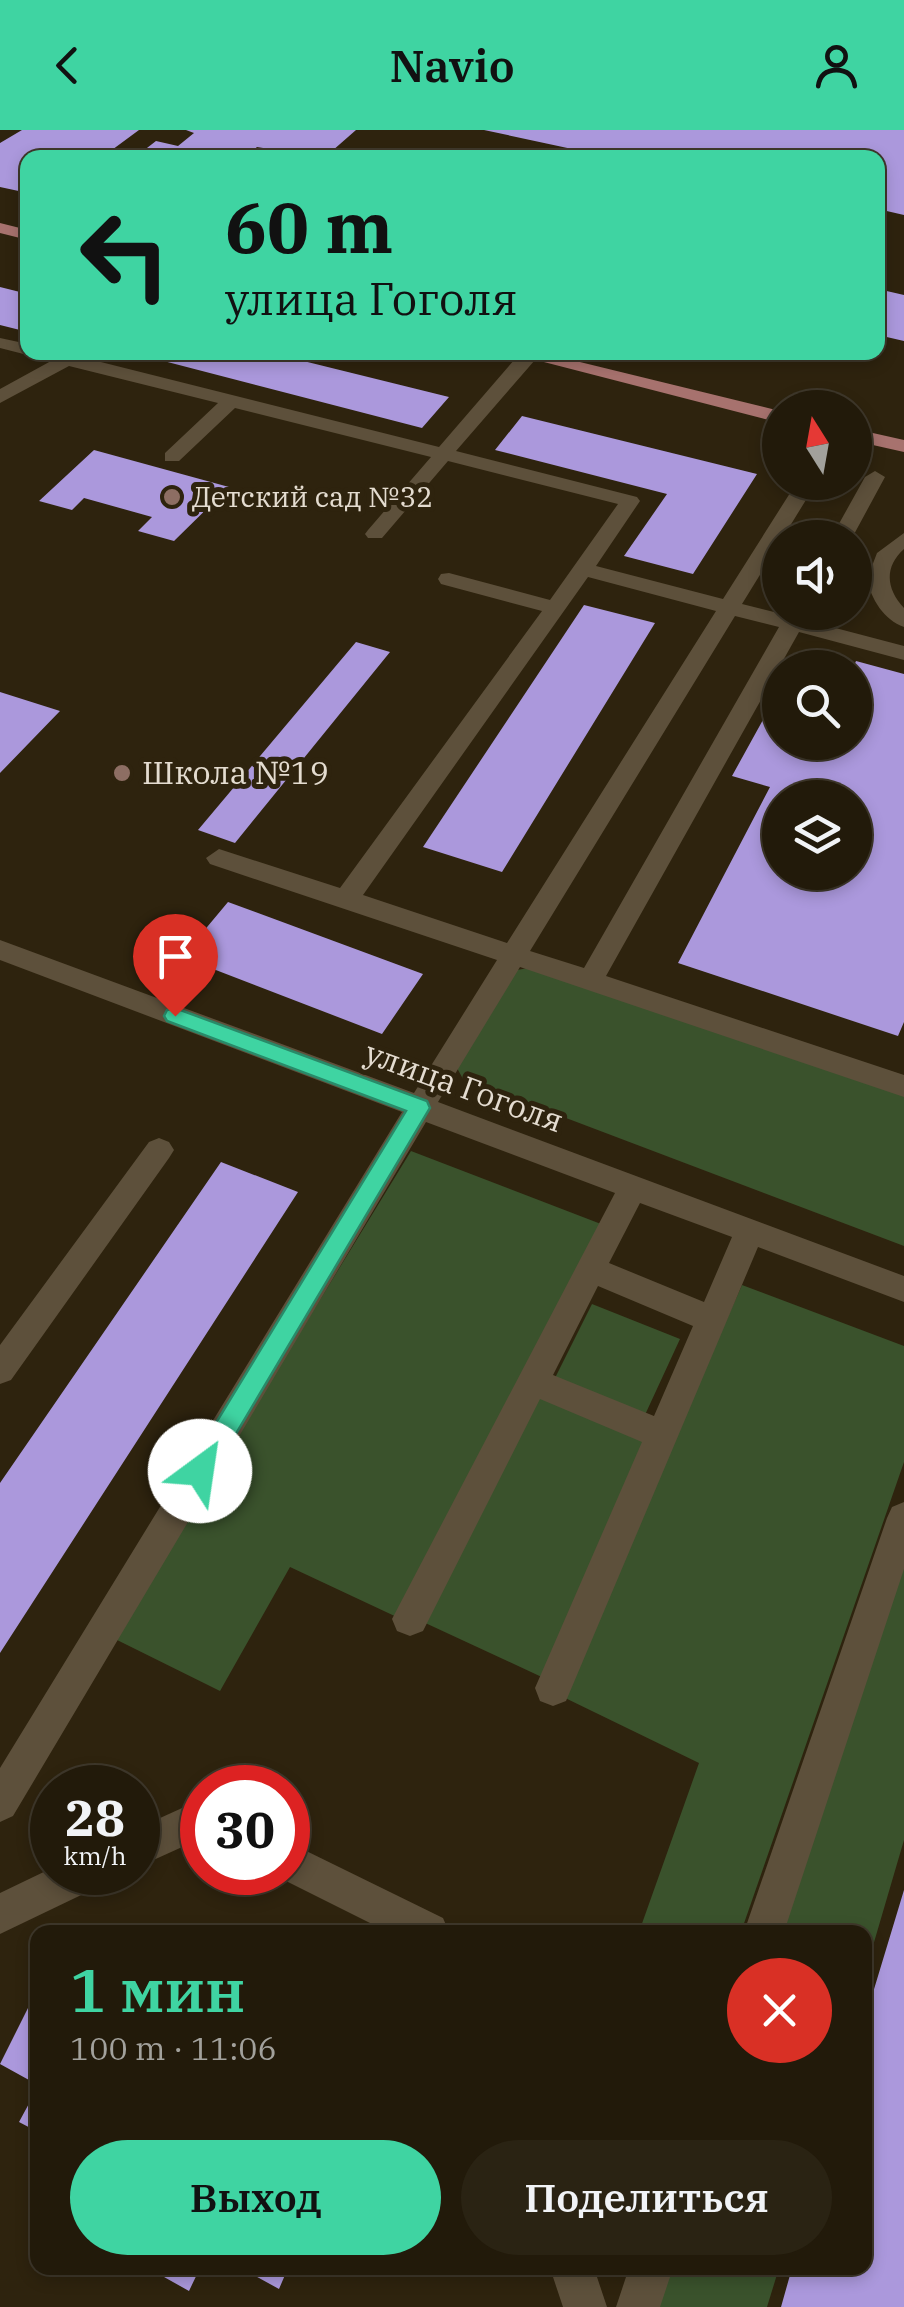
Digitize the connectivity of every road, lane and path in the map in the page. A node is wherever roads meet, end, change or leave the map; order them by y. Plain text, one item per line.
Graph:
1 (66, 360) joint
2 (516, 360) edge
3 (546, 360) edge
4 (0, 398) edge
5 (230, 401) junction
6 (762, 413) edge
7 (872, 439) edge
8 (904, 446) edge
9 (443, 454) junction
10 (172, 457) dead end
11 (873, 477) edge
12 (796, 500) edge
13 (850, 520) edge
14 (375, 534) dead end
15 (904, 539) edge
16 (583, 569) junction
17 (450, 579) dead end
18 (730, 607) junction
19 (556, 608) junction
20 (762, 612) edge
21 (904, 620) edge
22 (789, 630) edge
23 (834, 630) edge
24 (904, 652) edge
25 (218, 858) dead end
26 (346, 899) junction
27 (0, 950) edge
28 (513, 955) junction
29 (590, 981) junction
30 (904, 1086) edge
31 (420, 1108) junction
32 (158, 1150) dead end
33 (632, 1187) junction
34 (750, 1231) junction
35 (590, 1269) junction
36 (904, 1288) edge
37 (712, 1319) junction
38 (0, 1370) edge
39 (532, 1381) junction
40 (662, 1435) junction
41 (904, 1518) edge
42 (410, 1619) dead end
43 (552, 1688) dead end
44 (0, 1803) edge
45 (310, 1872) edge
46 (39, 1895) edge
47 (0, 1914) edge
48 (415, 1925) edge
49 (766, 1925) edge
50 (574, 2275) edge
51 (649, 2275) edge
52 (584, 2307) edge
53 (638, 2307) edge

1 - 4 street
1 - 5 street
2 - 9 street
3 - 6 main road
5 - 9 street
5 - 10 street
7 - 8 main road
9 - 14 street
9 - 16 street
11 - 13 street
12 - 18 street
15 - 21 street
16 - 18 street
16 - 19 street
17 - 19 street
18 - 20 street
18 - 28 street
19 - 26 street
22 - 29 street
23 - 24 street
25 - 26 street
26 - 28 street
27 - 31 street, улица Гоголя
28 - 29 street
28 - 31 street
29 - 30 street
31 - 33 street, улица Гоголя
31 - 44 street
32 - 38 street
33 - 34 street, улица Гоголя
33 - 35 street
34 - 36 street, улица Гоголя
34 - 37 street
35 - 37 street
35 - 39 street
37 - 40 street
39 - 40 street
39 - 42 street
40 - 43 street
41 - 49 street
45 - 48 street
46 - 47 street
50 - 52 street
51 - 53 street

